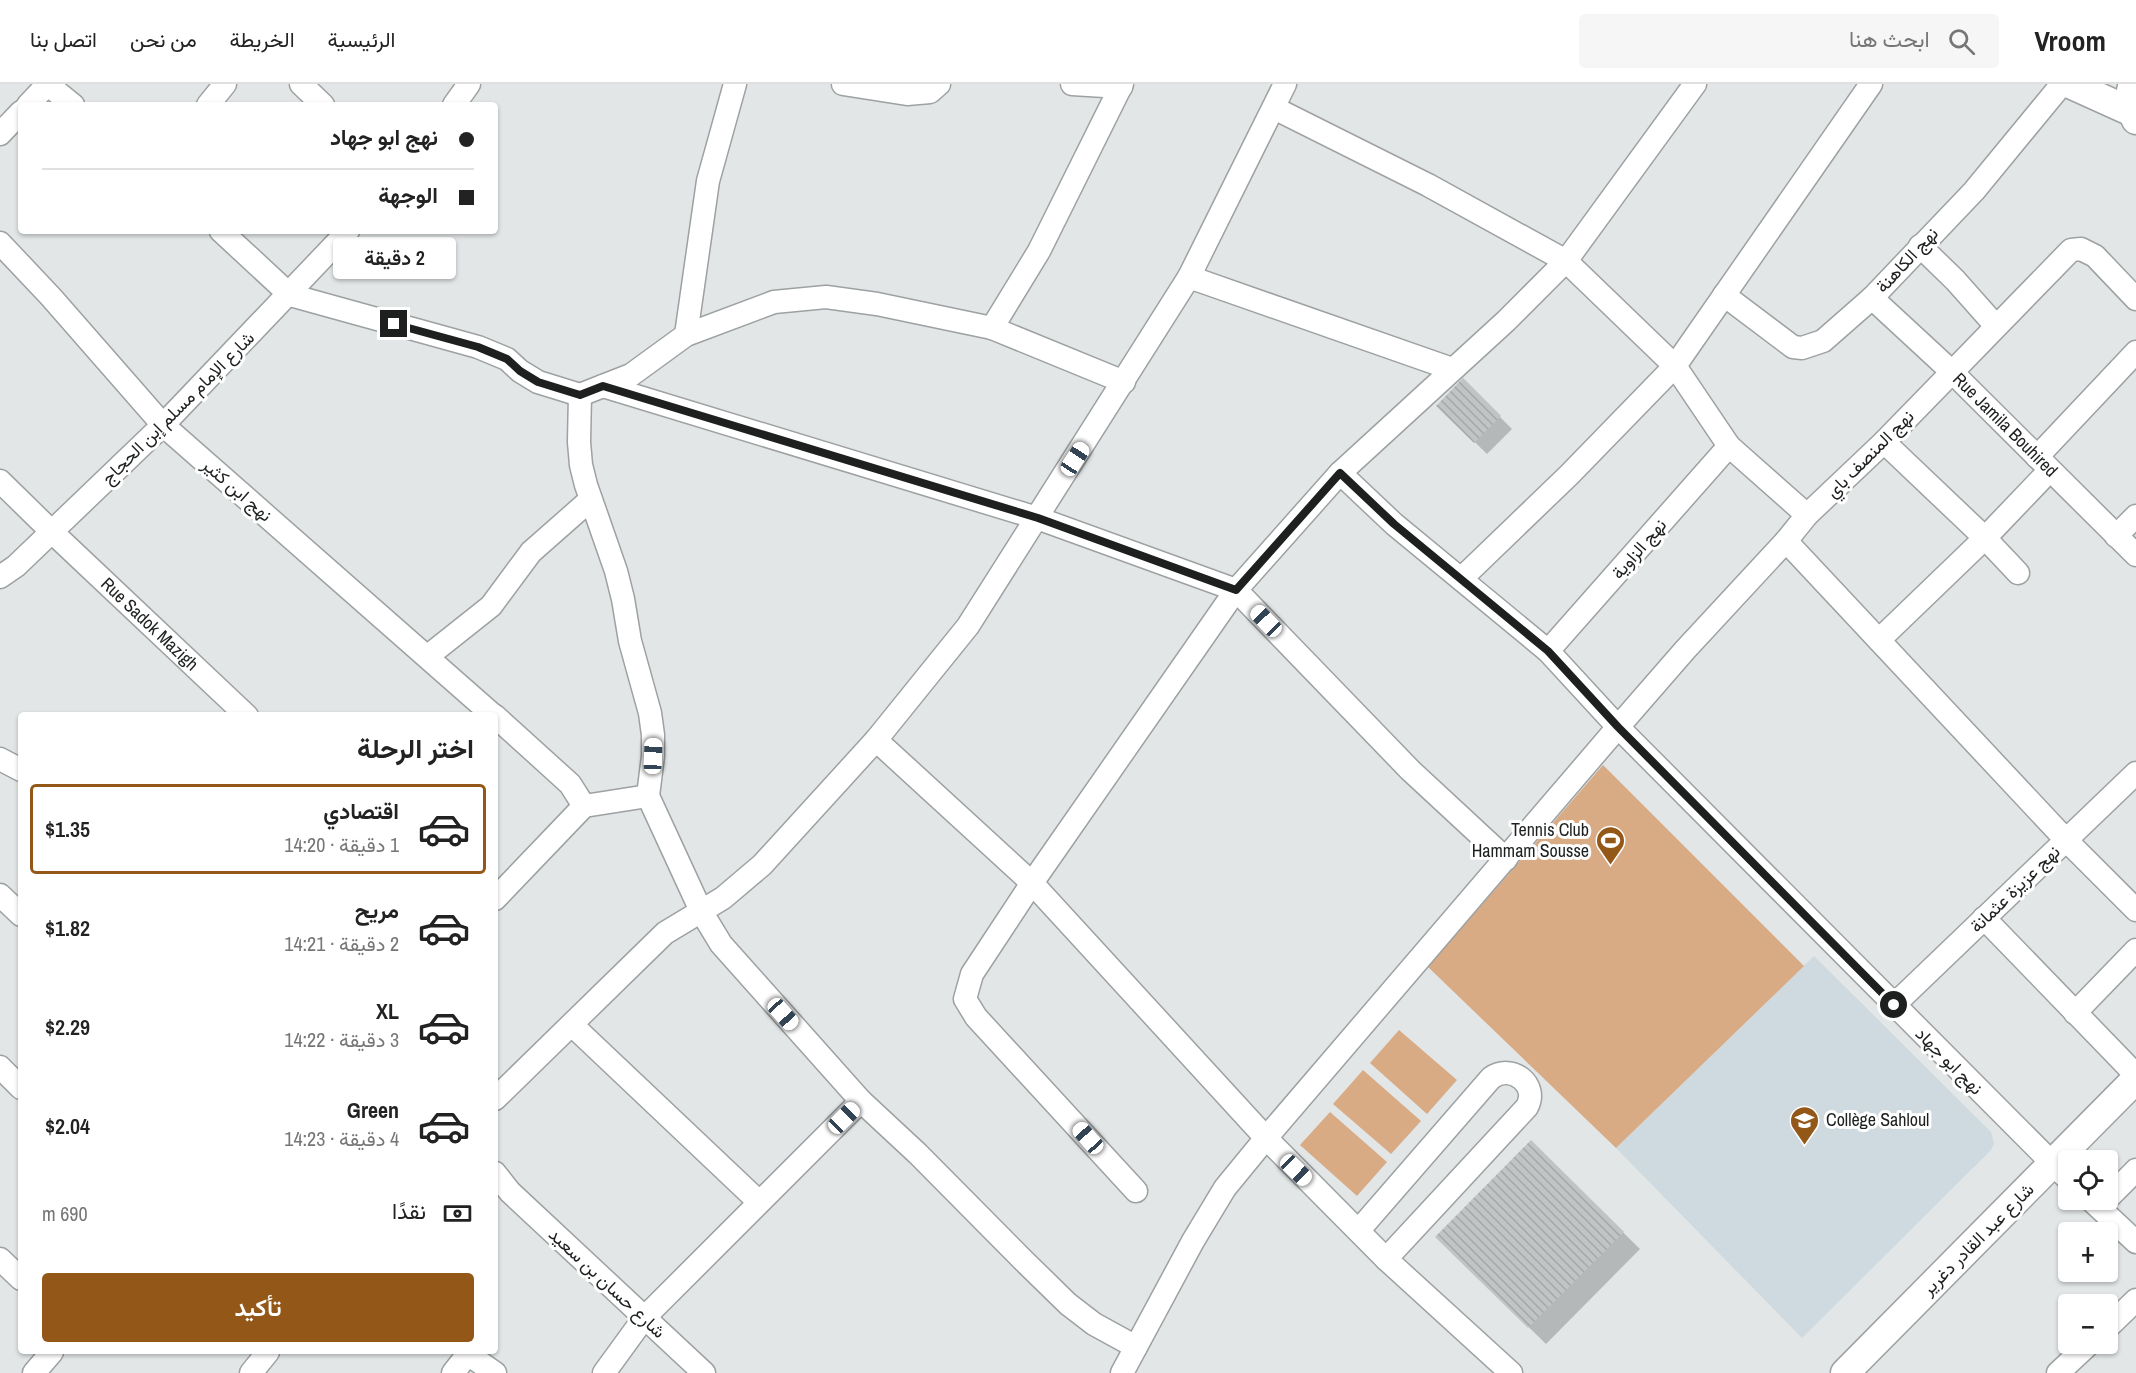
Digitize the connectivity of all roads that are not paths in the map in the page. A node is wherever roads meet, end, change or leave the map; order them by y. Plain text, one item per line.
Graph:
1 (48, 84) edge
2 (225, 84) edge
3 (301, 84) edge
4 (469, 84) edge
5 (735, 84) edge
6 (843, 84) edge
7 (939, 84) edge
8 (1072, 84) edge
9 (1285, 84) edge
10 (1695, 84) edge
11 (2062, 84) edge
12 (2070, 84) edge
13 (2133, 84) edge
14 (1121, 85) edge
15 (1867, 85) edge
16 (31, 102) edge
17 (69, 102) edge
18 (210, 102) edge
19 (320, 102) edge
20 (456, 102) edge
21 (1274, 108) junction
22 (18, 115) edge
23 (2134, 116) edge
24 (0, 134) edge
25 (224, 234) edge
26 (345, 234) edge
27 (0, 243) edge
28 (1920, 246) junction
29 (1566, 261) junction
30 (1189, 277) junction
31 (290, 295) junction
32 (1724, 295) junction
33 (1872, 298) junction
34 (2136, 299) edge
35 (1995, 325) junction
36 (992, 328) junction
37 (686, 335) junction
38 (2132, 364) edge
39 (1675, 366) junction
40 (1452, 369) junction
41 (1951, 371) junction
42 (1124, 382) junction
43 (603, 386) junction
44 (580, 395) junction
45 (163, 426) junction
46 (1884, 442) junction
47 (1729, 446) junction
48 (2043, 464) junction
49 (1340, 473) junction
50 (0, 481) edge
51 (590, 500) junction
52 (1807, 515) junction
53 (2136, 516) edge
54 (1038, 518) junction
55 (52, 532) junction
56 (2116, 536) junction
57 (1985, 538) junction
58 (1786, 541) junction
59 (2136, 555) edge
60 (2018, 573) dead end
61 (0, 577) edge
62 (1461, 579) junction
63 (1236, 590) junction
64 (1879, 640) junction
65 (1548, 651) junction
66 (428, 656) junction
67 (243, 712) edge
68 (490, 712) edge
69 (498, 720) edge
70 (1618, 727) junction
71 (876, 740) junction
72 (0, 759) edge
73 (18, 768) edge
74 (2136, 773) edge
75 (648, 796) junction
76 (584, 806) junction
77 (2066, 840) junction
78 (1506, 859) junction
79 (1032, 883) junction
80 (0, 895) edge
81 (498, 896) edge
82 (2136, 910) edge
83 (701, 911) junction
84 (18, 912) edge
85 (1984, 918) junction
86 (2136, 950) edge
87 (1894, 1005) junction
88 (2075, 1013) junction
89 (572, 1025) junction
90 (0, 1067) edge
91 (2136, 1077) edge
92 (18, 1085) edge
93 (498, 1096) edge
94 (861, 1101) junction
95 (1266, 1138) junction
96 (2078, 1150) edge
97 (2058, 1169) edge
98 (2136, 1170) edge
99 (2058, 1175) edge
100 (2118, 1186) edge
101 (503, 1187) edge
102 (1136, 1191) dead end
103 (759, 1202) junction
104 (2109, 1210) edge
105 (1359, 1230) junction
106 (2136, 1242) edge
107 (0, 1259) edge
108 (1386, 1259) junction
109 (18, 1276) edge
110 (2136, 1300) edge
111 (2118, 1317) edge
112 (644, 1318) junction
113 (1136, 1347) junction
114 (50, 1354) edge
115 (266, 1354) edge
116 (2078, 1354) edge
117 (33, 1373) edge
118 (251, 1373) edge
119 (453, 1373) edge
120 (495, 1373) edge
121 (604, 1373) edge
122 (704, 1373) edge
123 (1122, 1373) edge
124 (1510, 1373) edge
125 (1845, 1373) edge
126 (2058, 1373) edge

1 - 16 street
1 - 17 street
2 - 18 street
3 - 19 street
4 - 20 street
5 - 37 street
6 - 7 street
8 - 14 street
9 - 21 street
10 - 29 street
11 - 28 street, نهج الكاهنة
12 - 23 main road
13 - 23 main road
14 - 36 street
15 - 32 street
21 - 29 street
21 - 30 street
22 - 24 street
25 - 31 street
26 - 31 street, شارع اﻹمام مسلم إبن الحجاج
27 - 45 street, نهج ابن كثير
28 - 33 street, نهج الكاهنة
28 - 35 street
29 - 39 street
29 - 40 street
30 - 40 street
30 - 42 street
31 - 44 street
31 - 45 street, شارع اﻹمام مسلم إبن الحجاج
32 - 33 street, نهج الكاهنة
32 - 39 street
33 - 41 street, Rue Jamila Bouhired
34 - 35 street, نهج المنصف باي
35 - 41 street, نهج المنصف باي
36 - 37 street
36 - 42 street
37 - 43 street
38 - 48 street
39 - 47 street
39 - 62 street
40 - 49 street
41 - 46 street, نهج المنصف باي
41 - 48 street, Rue Jamila Bouhired
42 - 54 street
43 - 44 street
43 - 54 street
44 - 51 street
45 - 55 street, شارع اﻹمام مسلم إبن الحجاج
45 - 66 street, نهج ابن كثير
46 - 52 street, نهج المنصف باي
46 - 57 street
47 - 52 street
47 - 65 street, نهج الزاوية
48 - 56 street, Rue Jamila Bouhired
48 - 57 street
49 - 62 street, نهج ابو جهاد
49 - 63 street
50 - 55 street, Rue Sadok Mazigh
51 - 66 street
51 - 75 street
52 - 58 street, نهج المنصف باي
53 - 56 street
54 - 63 street
54 - 71 street
55 - 61 street, شارع اﻹمام مسلم إبن الحجاج
55 - 67 street, Rue Sadok Mazigh
56 - 59 street, Rue Jamila Bouhired
57 - 60 street
57 - 64 street
58 - 64 street
58 - 70 street, نهج المنصف باي
62 - 65 street, نهج ابو جهاد
63 - 78 street
63 - 79 street
64 - 77 street
65 - 70 street, نهج ابو جهاد
66 - 68 street, نهج ابن كثير
69 - 76 street, نهج ابن كثير
70 - 78 street, نهج المنصف باي
70 - 87 street, نهج ابو جهاد
71 - 79 street
71 - 83 street
72 - 73 street
74 - 77 street, نهج عزيزة عثمانة
75 - 76 street
75 - 83 street
76 - 81 street
77 - 82 street
77 - 85 street, نهج عزيزة عثمانة
78 - 95 street, نهج المنصف باي
79 - 95 street
79 - 102 street
80 - 84 street
83 - 89 street
83 - 94 street
85 - 87 street, نهج عزيزة عثمانة
85 - 88 street
86 - 88 street
87 - 97 street, نهج ابو جهاد
88 - 91 street
89 - 93 street
89 - 103 street
90 - 92 street
91 - 96 main road, شارع عبد القادر دغرير
94 - 103 street
94 - 113 street
95 - 105 street
95 - 113 street, نهج المنصف باي
98 - 100 street
99 - 125 main road, شارع عبد القادر دغرير
101 - 112 street, شارع حسان بن سعيد
103 - 112 street
104 - 106 street
105 - 108 street
105 - 108 street
107 - 109 street
108 - 124 street
110 - 111 street
112 - 121 street
112 - 122 street, شارع حسان بن سعيد
113 - 123 street, نهج المنصف باي
114 - 117 street
115 - 118 street
116 - 126 street
119 - 120 street

